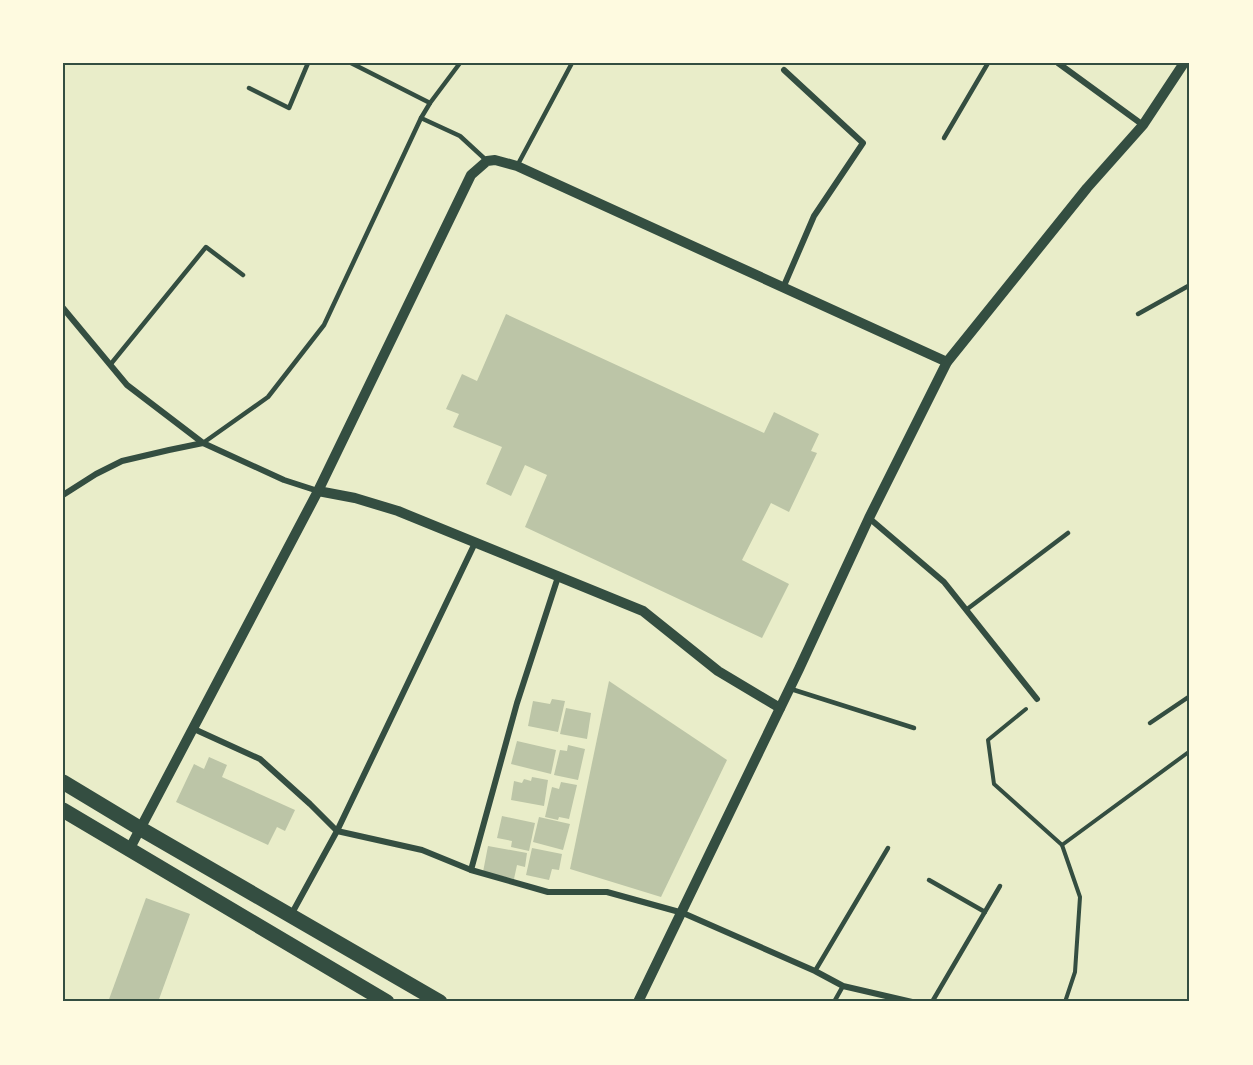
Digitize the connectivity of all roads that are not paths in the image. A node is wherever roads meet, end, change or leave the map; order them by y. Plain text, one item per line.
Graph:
1 (308, 63) edge
2 (351, 63) edge
3 (460, 63) edge
4 (572, 63) edge
5 (988, 63) edge
6 (1058, 63) edge
7 (1184, 63) edge
8 (784, 70) dead end
9 (249, 88) dead end
10 (430, 103) junction
11 (421, 118) junction
12 (1143, 124) junction
13 (944, 138) dead end
14 (487, 160) junction
15 (517, 166) junction
16 (243, 275) dead end
17 (1190, 285) edge
18 (783, 288) junction
19 (63, 308) edge
20 (1138, 314) dead end
21 (947, 362) junction
22 (110, 365) junction
23 (203, 443) junction
24 (318, 491) junction
25 (63, 495) edge
26 (868, 518) junction
27 (1068, 533) dead end
28 (475, 543) junction
29 (558, 577) junction
30 (966, 610) junction
31 (790, 689) junction
32 (1190, 696) edge
33 (1037, 699) road end
34 (780, 708) junction
35 (1150, 723) dead end
36 (914, 728) dead end
37 (194, 729) junction
38 (63, 782) edge
39 (63, 810) edge
40 (141, 829) junction
41 (337, 831) junction
42 (888, 848) dead end
43 (129, 850) junction
44 (471, 870) junction
45 (929, 880) dead end
46 (1000, 886) dead end
47 (986, 912) junction
48 (682, 913) junction
49 (291, 915) junction
50 (815, 972) junction
51 (843, 986) junction
52 (387, 1002) edge
53 (440, 1002) edge
54 (638, 1002) edge
55 (834, 1002) edge
56 (912, 1002) edge
57 (932, 1002) edge

1 - 9 lane
2 - 10 lane
3 - 10 lane
4 - 15 lane
5 - 13 lane
6 - 12 street
7 - 12 street
8 - 18 street
10 - 11 lane
11 - 14 lane
11 - 23 lane
12 - 21 street
14 - 15 street
14 - 24 street
15 - 18 street
16 - 22 lane
17 - 20 lane
18 - 21 street
19 - 22 street
21 - 26 street
22 - 23 street
23 - 24 street
23 - 25 street
24 - 28 street
24 - 37 street
26 - 30 street
26 - 31 street
27 - 30 lane
28 - 29 street
28 - 41 street
29 - 34 street
29 - 44 street
30 - 33 street
31 - 34 street
31 - 36 lane
32 - 35 lane
34 - 48 street
37 - 40 street
37 - 41 street
38 - 40 main road
39 - 43 main road
40 - 43 street
40 - 49 main road
41 - 44 street
41 - 49 street
42 - 50 lane
43 - 52 main road
44 - 48 street
45 - 47 lane
46 - 47 lane
47 - 57 lane
48 - 50 street
48 - 54 street
49 - 53 main road
50 - 51 street
51 - 55 lane
51 - 56 street

